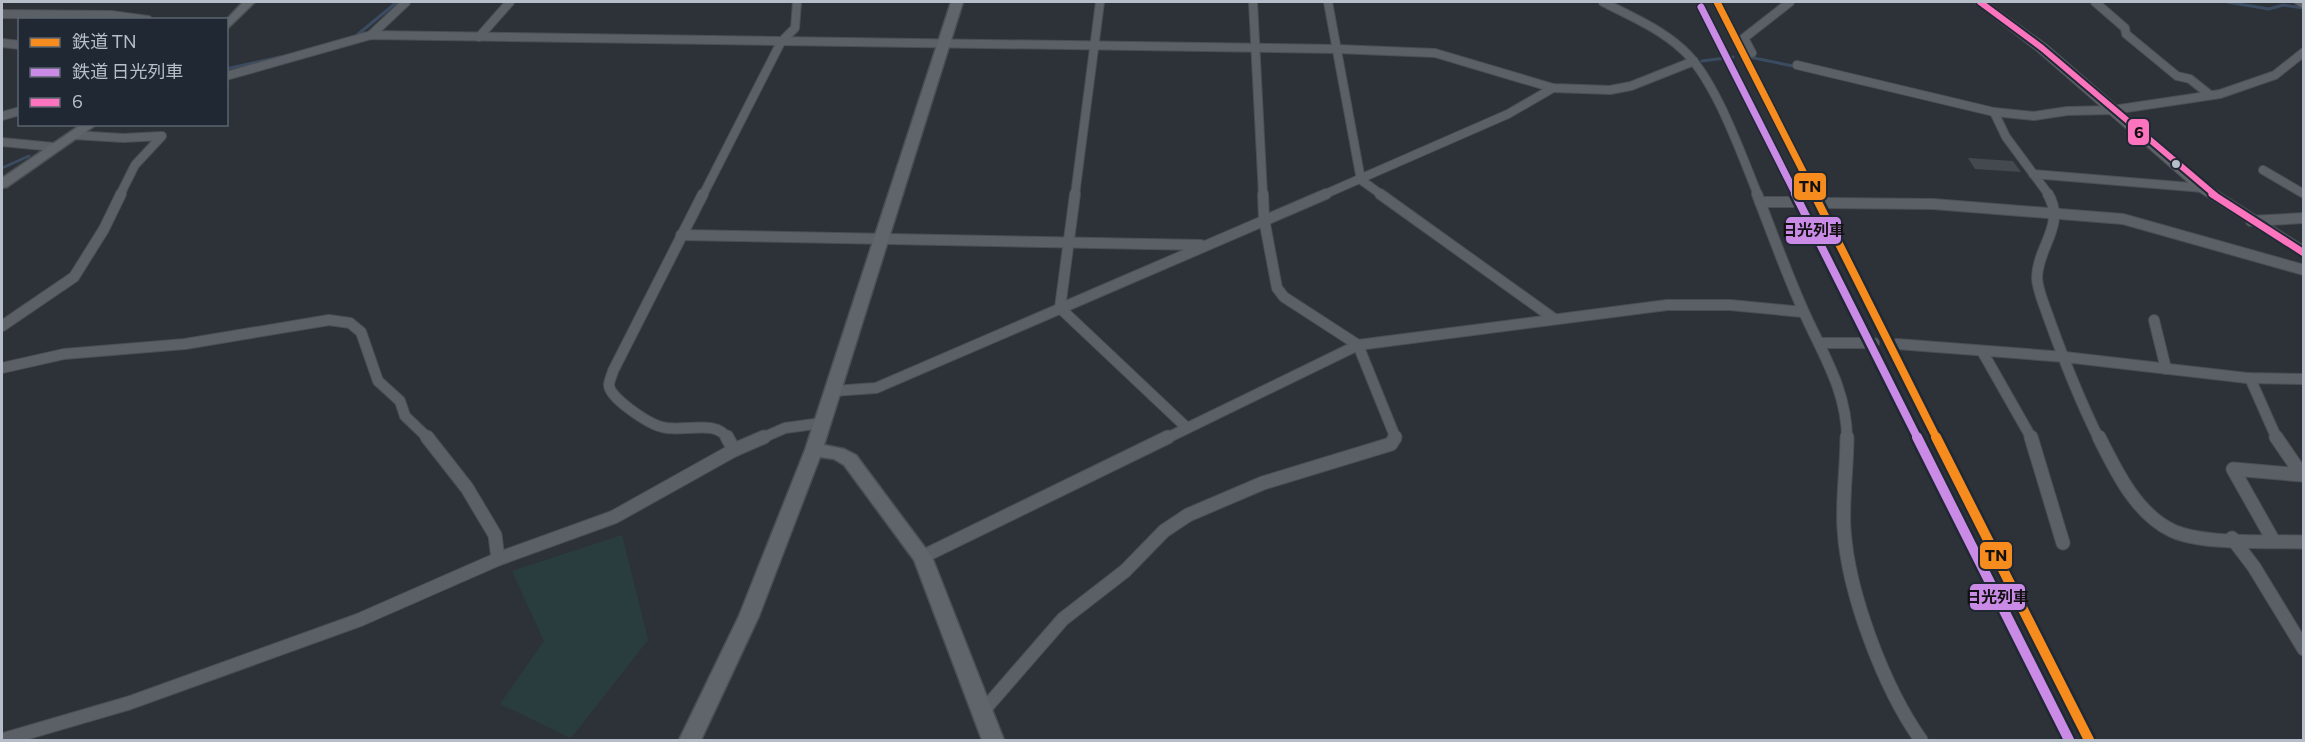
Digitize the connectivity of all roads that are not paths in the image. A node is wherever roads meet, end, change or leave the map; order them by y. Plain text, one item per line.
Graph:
1 (249, 2) edge
2 (406, 2) edge
3 (510, 2) edge
4 (797, 2) edge
5 (957, 2) edge
6 (1100, 2) edge
7 (1253, 2) edge
8 (1328, 2) edge
9 (1603, 2) edge
10 (1790, 2) edge
11 (1980, 2) edge
12 (2095, 2) edge
13 (2299, 2) edge
14 (2304, 6) edge
15 (2, 14) edge
16 (98, 15) junction
17 (93, 18) edge
18 (128, 18) edge
19 (228, 25) edge
20 (370, 35) junction
21 (479, 37) junction
22 (781, 42) junction
23 (2, 43) edge
24 (944, 44) junction
25 (18, 45) edge
26 (1095, 47) junction
27 (1256, 48) junction
28 (1337, 49) junction
29 (2304, 52) edge
30 (1752, 53) dead end
31 (1694, 61) junction
32 (1797, 64) dead end
33 (228, 75) edge
34 (1553, 88) junction
35 (2210, 96) junction
36 (2113, 110) junction
37 (18, 112) edge
38 (1995, 112) junction
39 (2, 116) edge
40 (88, 126) edge
41 (73, 135) junction
42 (3, 142) edge
43 (54, 147) junction
44 (2263, 170) dead end
45 (2033, 174) junction
46 (1360, 180) junction
47 (2, 184) edge
48 (2203, 188) junction
49 (2304, 194) edge
50 (1760, 202) junction
51 (1801, 202) dead end
52 (1826, 203) dead end
53 (2055, 212) junction
54 (2304, 218) edge
55 (1264, 219) junction
56 (2250, 221) junction
57 (681, 235) junction
58 (881, 239) junction
59 (1068, 242) junction
60 (1205, 246) junction
61 (2304, 253) edge
62 (2304, 270) edge
63 (1060, 308) junction
64 (1803, 312) junction
65 (1553, 318) junction
66 (2154, 320) dead end
67 (2, 327) edge
68 (1819, 343) junction
69 (1874, 343) dead end
70 (1897, 344) dead end
71 (1358, 345) junction
72 (1982, 351) junction
73 (2065, 357) junction
74 (2, 368) edge
75 (2166, 369) junction
76 (2250, 378) junction
77 (2304, 379) edge
78 (833, 391) junction
79 (822, 423) junction
80 (1186, 427) junction
81 (734, 450) junction
82 (814, 450) junction
83 (2232, 538) junction
84 (2273, 540) junction
85 (2304, 542) edge
86 (2063, 543) dead end
87 (922, 557) junction
88 (498, 559) junction
89 (2304, 649) edge
90 (983, 711) junction
91 (2, 740) edge
92 (690, 741) edge
93 (993, 741) edge
94 (1921, 741) edge

1 - 19 street
2 - 20 street
3 - 21 street
4 - 22 street
5 - 24 street
6 - 26 street
7 - 27 street
8 - 28 street
9 - 31 street
10 - 30 street
11 - 36 main road
12 - 35 street
13 - 14 main road
15 - 16 street
16 - 17 street
16 - 18 street
20 - 21 street
20 - 33 street
21 - 22 street
22 - 24 street
22 - 57 street
23 - 25 street
24 - 26 street
24 - 58 street
26 - 27 street
26 - 59 street
27 - 28 street
27 - 55 street
28 - 34 street
28 - 46 street
29 - 35 street
31 - 34 street
31 - 50 street
32 - 38 street
34 - 46 street
35 - 36 street
36 - 38 street
36 - 48 main road
37 - 39 street
38 - 45 street
40 - 41 street
41 - 43 street
41 - 67 street
42 - 43 street
43 - 47 street
44 - 49 street
45 - 48 street
45 - 53 street
46 - 55 street
46 - 65 street
48 - 56 main road
50 - 51 street
50 - 64 street
52 - 53 street
53 - 62 street
53 - 73 street
54 - 56 street
55 - 60 street
55 - 71 street
56 - 61 main road
57 - 58 street
57 - 81 street
58 - 59 street
58 - 78 street
59 - 60 street
59 - 63 street
60 - 63 street
63 - 78 street
63 - 80 street
64 - 65 street
64 - 68 street
65 - 71 street
66 - 75 street
68 - 69 street
68 - 94 street
70 - 72 street
71 - 80 street
71 - 90 street
72 - 73 street
72 - 86 street
73 - 75 street
73 - 83 street
74 - 88 street
75 - 76 street
76 - 77 street
76 - 84 street
78 - 79 street
79 - 81 street
79 - 82 street
80 - 87 street
81 - 88 street
82 - 87 street
82 - 92 street
83 - 84 street
83 - 89 street
84 - 85 street
87 - 90 street
88 - 91 street
90 - 93 street

